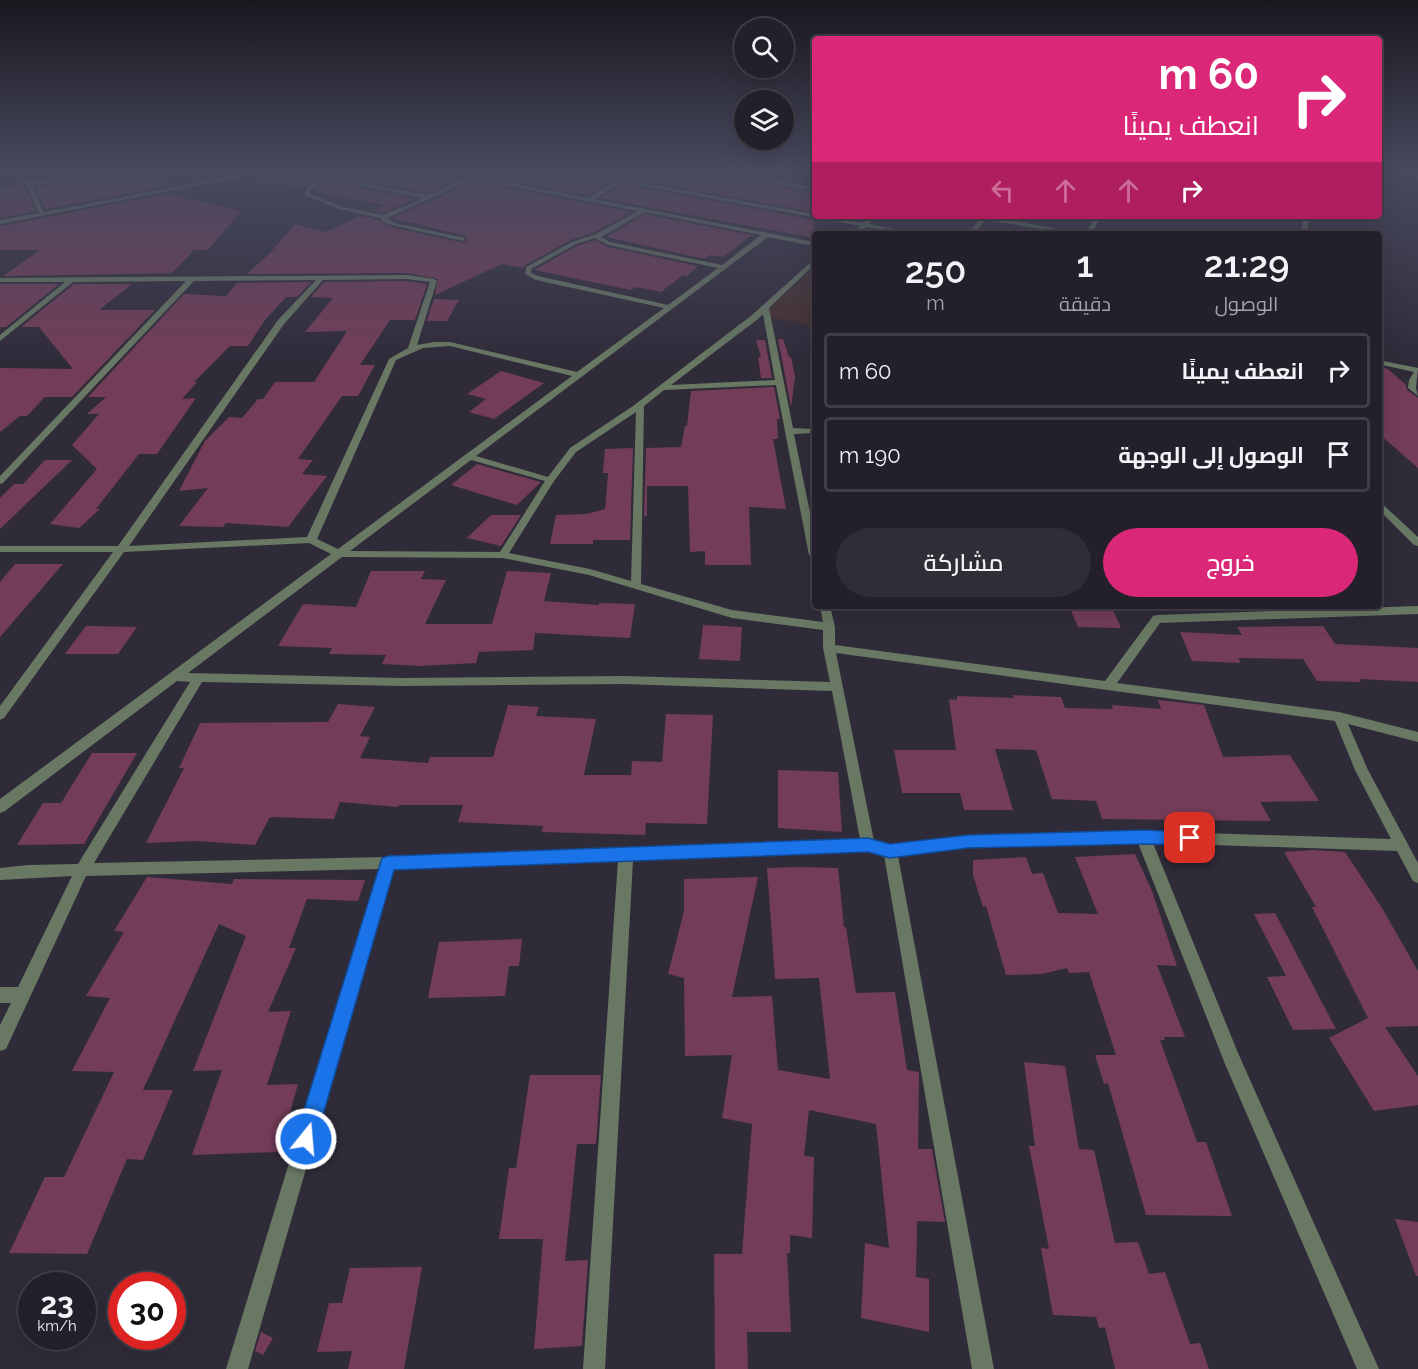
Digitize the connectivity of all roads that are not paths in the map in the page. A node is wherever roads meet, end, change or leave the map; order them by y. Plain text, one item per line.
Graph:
1 (444, 235) edge
2 (598, 235) joint
3 (766, 235) joint
4 (463, 239) dead end
5 (812, 244) edge
6 (812, 264) edge
7 (723, 267) junction
8 (322, 277) junction
9 (192, 279) junction
10 (0, 280) edge
11 (70, 281) junction
12 (670, 307) junction
13 (765, 308) junction
14 (0, 339) edge
15 (412, 348) junction
16 (1382, 363) edge
17 (1418, 370) edge
18 (580, 375) junction
19 (780, 382) junction
20 (662, 388) junction
21 (1418, 394) edge
22 (640, 405) junction
23 (790, 431) junction
24 (812, 431) edge
25 (469, 458) junction
26 (550, 480) junction
27 (0, 481) edge
28 (1382, 507) edge
29 (811, 520) edge
30 (310, 540) junction
31 (1418, 543) edge
32 (0, 549) edge
33 (121, 549) junction
34 (339, 554) junction
35 (503, 555) junction
36 (636, 584) junction
37 (826, 609) edge
38 (1275, 610) edge
39 (1418, 610) edge
40 (829, 627) junction
41 (829, 648) junction
42 (173, 677) junction
43 (198, 678) junction
44 (1108, 686) junction
45 (837, 687) junction
46 (0, 715) edge
47 (1339, 717) junction
48 (1418, 737) edge
49 (0, 807) edge
50 (1143, 837) junction
51 (868, 845) junction
52 (1400, 845) junction
53 (890, 851) junction
54 (626, 854) junction
55 (388, 863) junction
56 (82, 870) junction
57 (0, 874) edge
58 (1418, 877) edge
59 (0, 995) edge
60 (23, 995) junction
61 (0, 1043) edge
62 (237, 1369) edge
63 (594, 1369) edge
64 (983, 1369) edge
65 (1368, 1369) edge

1 - 4 street
2 - 7 street
2 - 12 street
3 - 5 street
3 - 7 street
6 - 13 street
7 - 12 street
8 - 9 street
8 - 15 street
8 - 33 street
9 - 11 street
9 - 27 street
10 - 11 street
11 - 14 street
12 - 18 street
13 - 19 street
13 - 20 street
15 - 18 street
15 - 30 street
16 - 17 street
17 - 21 street
18 - 25 street
19 - 20 street
19 - 23 street
20 - 22 street
22 - 26 street
22 - 36 street
23 - 24 street
23 - 29 street
25 - 26 street
25 - 34 street
26 - 35 street
28 - 31 street
30 - 33 street
30 - 34 street
32 - 33 street
33 - 46 street
34 - 35 street
34 - 42 street
35 - 36 street
36 - 40 street
37 - 40 street
38 - 39 street
38 - 44 street
40 - 41 street
41 - 44 street
41 - 45 street
42 - 43 street
42 - 49 street
43 - 45 street
43 - 56 street
44 - 47 street
45 - 51 street
47 - 48 street
47 - 52 street
50 - 52 street
50 - 53 street
50 - 65 street
51 - 53 street
51 - 54 street
52 - 58 street
53 - 64 street
54 - 55 street
54 - 63 street
55 - 56 street
55 - 62 street
56 - 57 street
56 - 60 street
59 - 60 street
60 - 61 street

